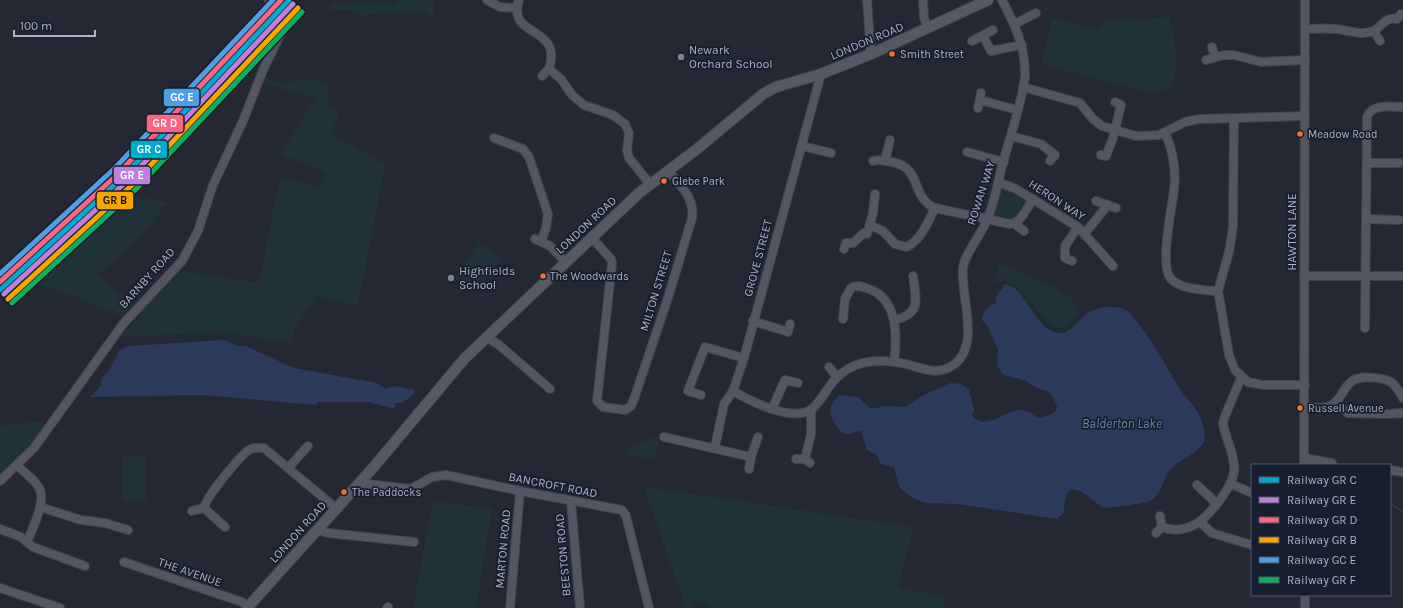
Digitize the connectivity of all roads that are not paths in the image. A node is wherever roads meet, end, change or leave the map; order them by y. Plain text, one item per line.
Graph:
1 (269, 0) edge
2 (487, 0) edge
3 (866, 0) edge
4 (922, 0) edge
5 (988, 0) edge
6 (1002, 0) edge
7 (1305, 0) edge
8 (517, 4) edge
9 (1036, 13) dead end
10 (1399, 19) dead end
11 (1015, 24) junction
12 (928, 28) junction
13 (1305, 29) junction
14 (993, 30) dead end
15 (1374, 31) junction
16 (983, 36) junction
17 (972, 41) dead end
18 (1380, 41) dead end
19 (1022, 45) junction
20 (1212, 47) dead end
21 (871, 54) junction
22 (1215, 57) junction
23 (1206, 60) dead end
24 (1305, 60) junction
25 (549, 69) junction
26 (821, 74) junction
27 (542, 76) dead end
28 (1023, 87) junction
29 (980, 100) dead end
30 (1121, 103) dead end
31 (1403, 107) edge
32 (1017, 110) junction
33 (1305, 116) junction
34 (1234, 118) junction
35 (1114, 131) junction
36 (1165, 133) junction
37 (1011, 136) junction
38 (494, 138) dead end
39 (890, 140) dead end
40 (802, 146) junction
41 (967, 152) dead end
42 (831, 153) dead end
43 (1105, 157) dead end
44 (873, 161) dead end
45 (885, 161) junction
46 (1050, 161) dead end
47 (1004, 162) junction
48 (1367, 163) junction
49 (1398, 163) dead end
50 (668, 170) junction
51 (998, 182) junction
52 (650, 184) junction
53 (875, 194) dead end
54 (1033, 199) junction
55 (1096, 201) dead end
56 (935, 208) junction
57 (988, 220) junction
58 (1367, 220) junction
59 (1399, 220) dead end
60 (1015, 224) junction
61 (870, 225) junction
62 (1024, 230) dead end
63 (1082, 230) junction
64 (591, 237) junction
65 (844, 249) dead end
66 (1065, 260) dead end
67 (566, 262) junction
68 (1113, 266) dead end
69 (1304, 276) junction
70 (1366, 276) junction
71 (1403, 276) edge
72 (915, 279) dead end
73 (1218, 291) junction
74 (846, 314) dead end
75 (894, 320) junction
76 (754, 321) junction
77 (790, 324) dead end
78 (1365, 328) dead end
79 (486, 337) junction
80 (744, 358) junction
81 (894, 362) junction
82 (829, 367) dead end
83 (836, 377) junction
84 (1241, 378) junction
85 (798, 383) dead end
86 (1305, 385) junction
87 (550, 389) dead end
88 (733, 391) junction
89 (701, 395) dead end
90 (1403, 398) edge
91 (1336, 402) junction
92 (1304, 406) junction
93 (772, 408) junction
94 (811, 411) junction
95 (1403, 413) edge
96 (758, 437) dead end
97 (664, 438) dead end
98 (308, 446) dead end
99 (715, 447) junction
100 (751, 457) junction
101 (804, 460) dead end
102 (1304, 461) edge
103 (1332, 463) dead end
104 (17, 465) junction
105 (288, 468) junction
106 (372, 469) junction
107 (749, 469) dead end
108 (1391, 470) edge
109 (1403, 472) edge
110 (0, 481) edge
111 (360, 483) junction
112 (1231, 484) junction
113 (382, 485) junction
114 (1197, 485) dead end
115 (520, 491) junction
116 (1251, 493) edge
117 (571, 501) junction
118 (1216, 503) junction
119 (40, 507) junction
120 (204, 508) junction
121 (337, 509) junction
122 (192, 511) dead end
123 (1160, 516) dead end
124 (1200, 522) junction
125 (225, 527) dead end
126 (0, 529) edge
127 (128, 530) dead end
128 (317, 530) junction
129 (27, 542) junction
130 (414, 542) dead end
131 (1251, 546) edge
132 (124, 562) dead end
133 (85, 566) dead end
134 (0, 588) edge
135 (1305, 596) edge
136 (247, 607) edge
137 (60, 608) edge
138 (510, 608) edge
139 (580, 608) edge
140 (649, 608) edge
141 (1304, 608) edge

1 - 104 street, BARNBY ROAD
2 - 8 street
3 - 21 street
4 - 12 street
5 - 12 main road, LONDON ROAD
6 - 11 street, ROWAN WAY
7 - 13 street, HAWTON LANE
8 - 25 street
9 - 11 street
10 - 15 street
11 - 19 street, ROWAN WAY
12 - 21 main road, LONDON ROAD
13 - 15 street
13 - 24 street, HAWTON LANE
14 - 16 street
15 - 18 street
16 - 17 street
16 - 19 street
19 - 28 street, ROWAN WAY
20 - 22 street
21 - 26 main road, LONDON ROAD
22 - 23 street
22 - 24 street
24 - 33 street, HAWTON LANE
25 - 27 street
25 - 52 street
26 - 40 street, GROVE STREET
26 - 50 main road, LONDON ROAD
28 - 32 street, ROWAN WAY
28 - 35 street
29 - 32 street
30 - 35 street
31 - 48 street
32 - 37 street, ROWAN WAY
33 - 34 street
33 - 69 street, HAWTON LANE
34 - 36 street
34 - 73 street
35 - 36 street
35 - 43 street
36 - 73 street
37 - 46 street
37 - 47 street, ROWAN WAY
38 - 67 street
39 - 45 street
40 - 42 street
40 - 76 street, GROVE STREET
41 - 47 street
44 - 45 street
45 - 56 street
47 - 51 street, ROWAN WAY
48 - 49 street
48 - 58 street
50 - 52 main road, LONDON ROAD
50 - 64 street, MILTON STREET
51 - 54 street, HERON WAY
51 - 57 street, ROWAN WAY
52 - 64 main road, LONDON ROAD
53 - 61 street
54 - 60 street
54 - 63 street, HERON WAY
55 - 63 street
56 - 57 street
56 - 61 street
57 - 60 street
57 - 81 street, ROWAN WAY
58 - 59 street
58 - 70 street
60 - 62 street
61 - 65 street
63 - 66 street
63 - 68 street, HERON WAY
64 - 67 main road, LONDON ROAD
67 - 79 main road, LONDON ROAD
69 - 70 street
69 - 86 street, HAWTON LANE
70 - 71 street
70 - 78 street
72 - 75 street
73 - 84 street
74 - 75 street
75 - 81 street
76 - 77 street
76 - 80 street, GROVE STREET
79 - 87 street
79 - 106 main road, LONDON ROAD
80 - 88 street, GROVE STREET
80 - 89 street
81 - 83 street, ROWAN WAY
82 - 83 street
83 - 94 street, ROWAN WAY
84 - 86 street
84 - 112 street
85 - 93 street
86 - 92 street, HAWTON LANE
88 - 93 street
88 - 99 street, GROVE STREET
90 - 91 street
91 - 92 street
91 - 95 street
92 - 102 street, HAWTON LANE
93 - 94 street
94 - 101 street
96 - 100 street
97 - 99 street
98 - 105 street
99 - 100 street
100 - 107 street
102 - 103 street
104 - 110 street, BARNBY ROAD
104 - 119 street
105 - 120 street
105 - 121 street
106 - 111 main road, LONDON ROAD
106 - 113 street
108 - 109 street
111 - 113 street, BANCROFT ROAD
111 - 121 main road, LONDON ROAD
112 - 116 street
112 - 118 street
113 - 115 street, BANCROFT ROAD
114 - 118 street
115 - 117 street, BANCROFT ROAD
115 - 138 street, MARTON ROAD
117 - 139 street, BEESTON ROAD
117 - 140 street, BANCROFT ROAD
118 - 124 street
119 - 127 street
119 - 129 street
120 - 122 street
120 - 125 street
121 - 128 main road, LONDON ROAD
123 - 124 street
124 - 131 street
126 - 129 street
128 - 130 street
128 - 136 main road, LONDON ROAD
129 - 133 street
132 - 136 street, THE AVENUE
134 - 137 street
135 - 141 street

